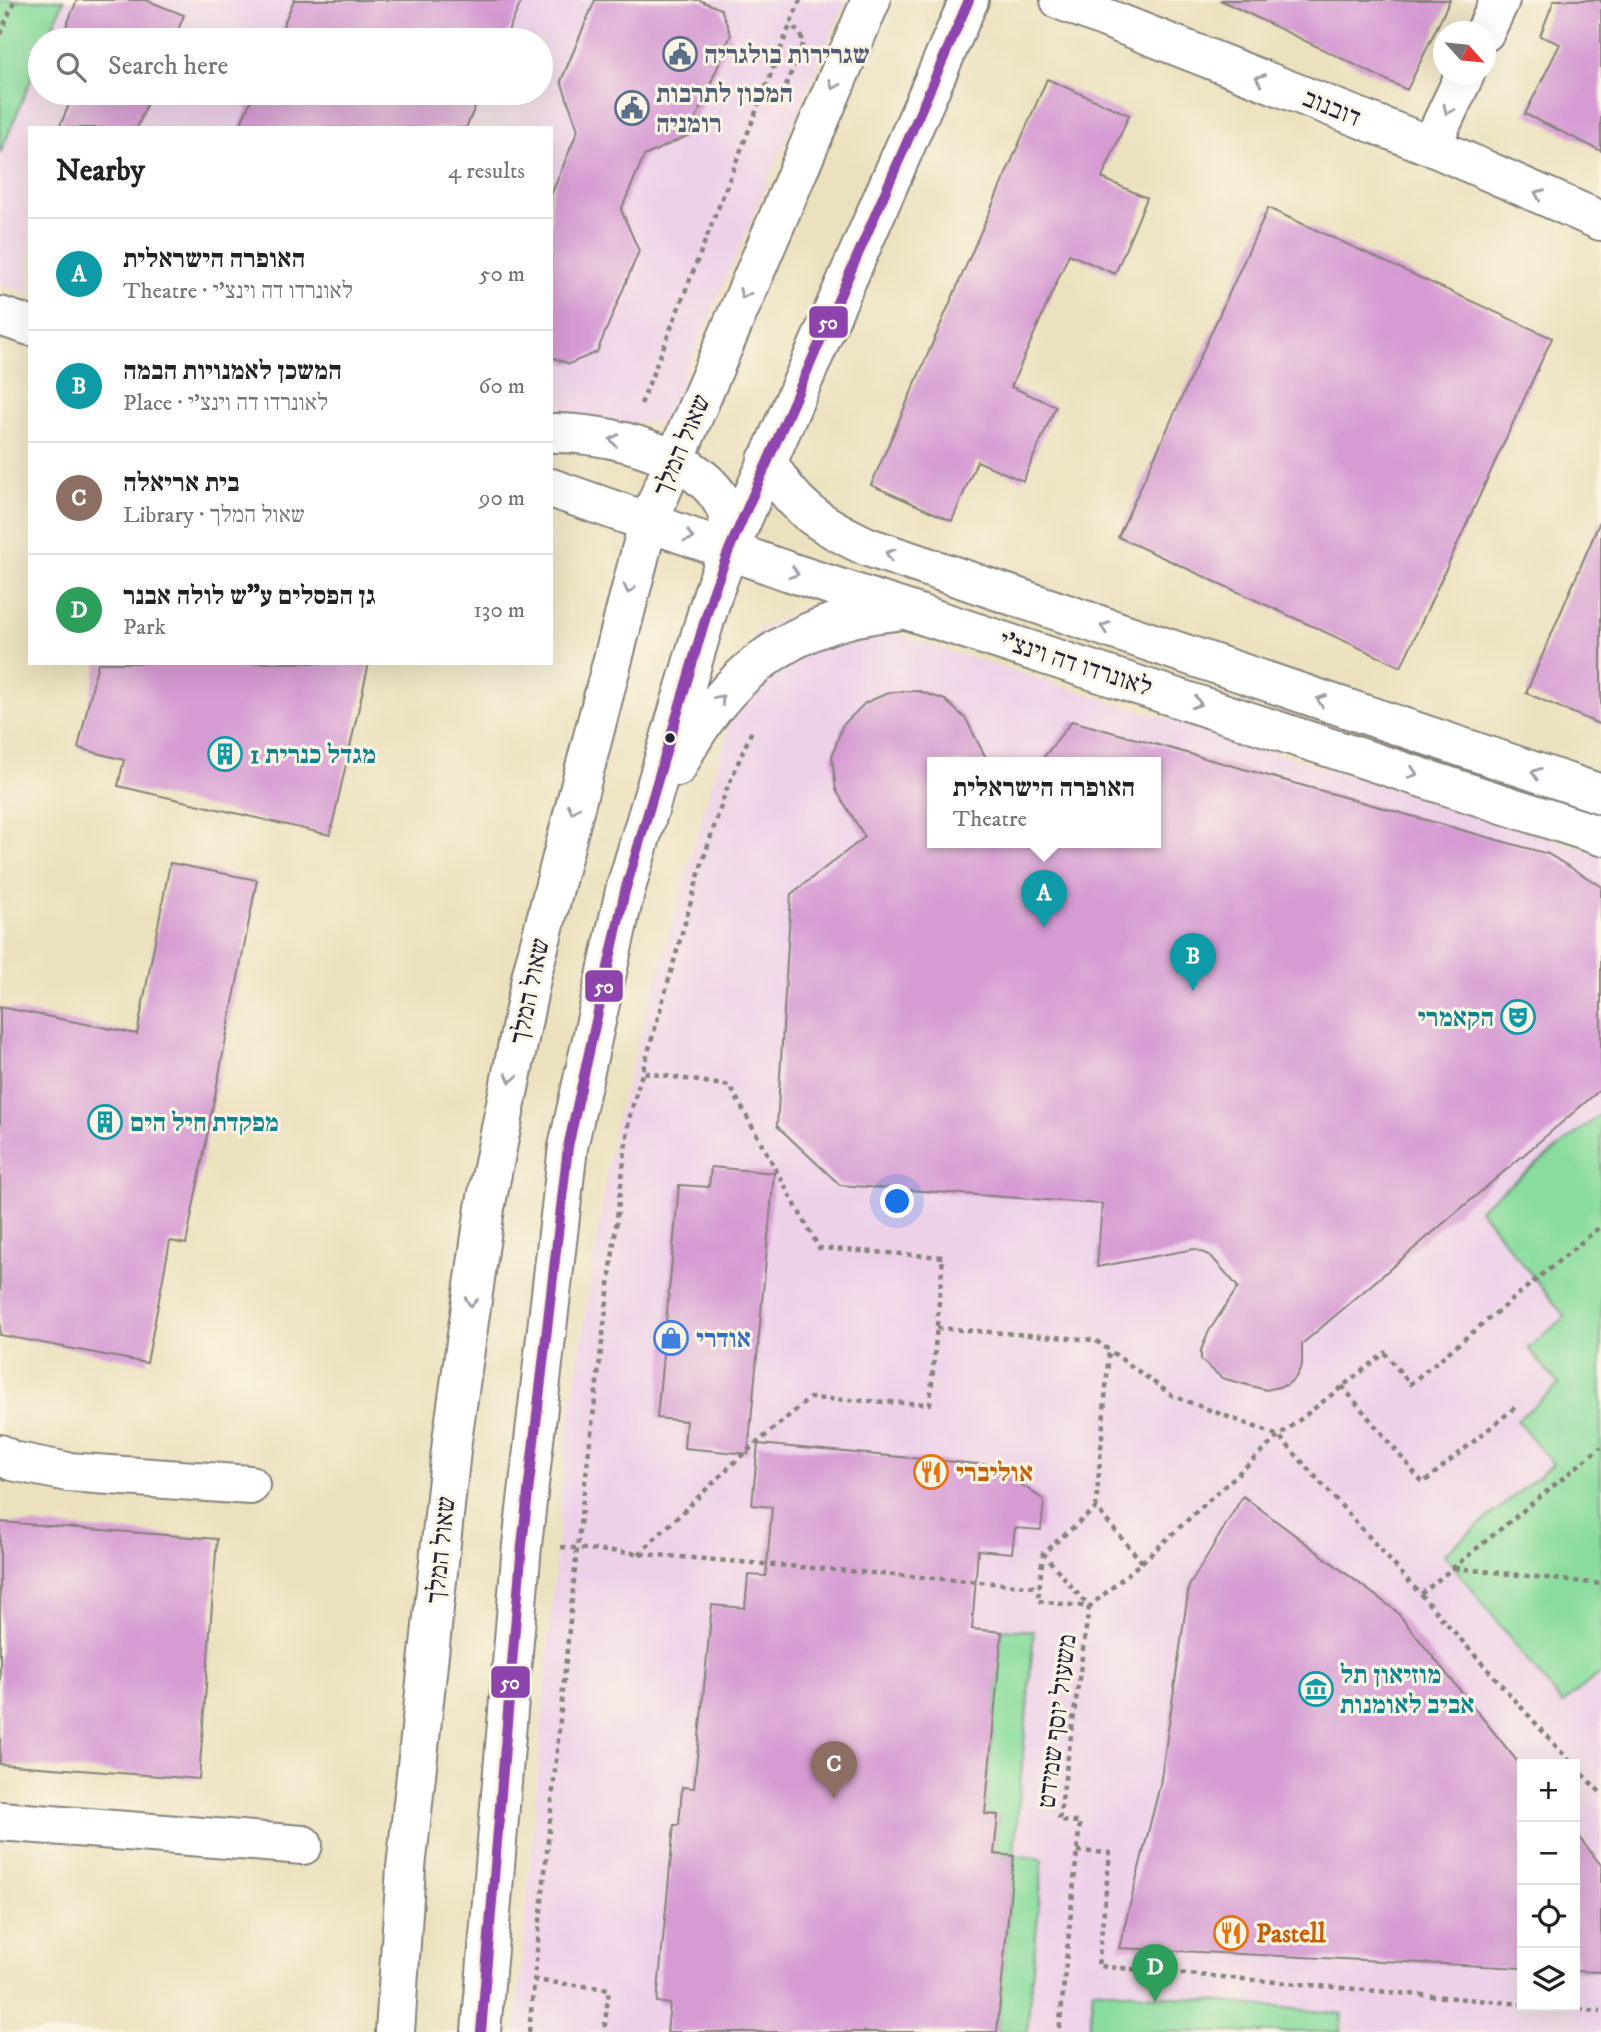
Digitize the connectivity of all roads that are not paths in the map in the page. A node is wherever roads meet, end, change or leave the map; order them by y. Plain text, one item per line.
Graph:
1 (835, 0) edge
2 (871, 0) edge
3 (969, 0) edge
4 (1060, 0) edge
5 (1500, 0) edge
6 (1490, 21) edge
7 (855, 36) junction
8 (1460, 84) edge
9 (1431, 146) junction
10 (1601, 221) edge
11 (0, 316) edge
12 (28, 325) edge
13 (553, 433) edge
14 (673, 460) junction
15 (767, 460) junction
16 (553, 489) edge
17 (648, 523) junction
18 (729, 550) junction
19 (909, 610) junction
20 (1601, 794) edge
21 (1601, 836) edge
22 (625, 891) junction
23 (0, 1454) edge
24 (250, 1485) dead end
25 (0, 1821) edge
26 (62, 1826) junction
27 (0, 1844) edge
28 (303, 1845) dead end
29 (405, 1868) junction
30 (372, 2032) edge
31 (395, 2032) edge
32 (481, 2032) edge

1 - 7 street
2 - 7 street, שאול המלך
3 - 15 street
9 -> 4 street, דובנוב
5 - 6 street
7 -> 14 street, שאול המלך
8 -> 9 street
10 -> 9 street, דובנוב
11 - 12 street
14 -> 13 street
14 - 17 street, שאול המלך
14 - 18 street
15 - 18 street
20 -> 15 street, לאונרדו דה וינצ'י
16 - 17 street, לאונרדו דה וינצ'י
17 -> 18 street, לאונרדו דה וינצ'י
17 -> 29 street, שאול המלך
18 -> 19 street, לאונרדו דה וינצ'י
18 - 22 street
19 -> 21 street, לאונרדו דה וינצ'י
22 -> 19 street
22 - 32 street
23 - 24 street
25 - 26 street
26 - 27 street
26 - 28 street
29 - 30 street
29 - 31 street, שאול המלך

